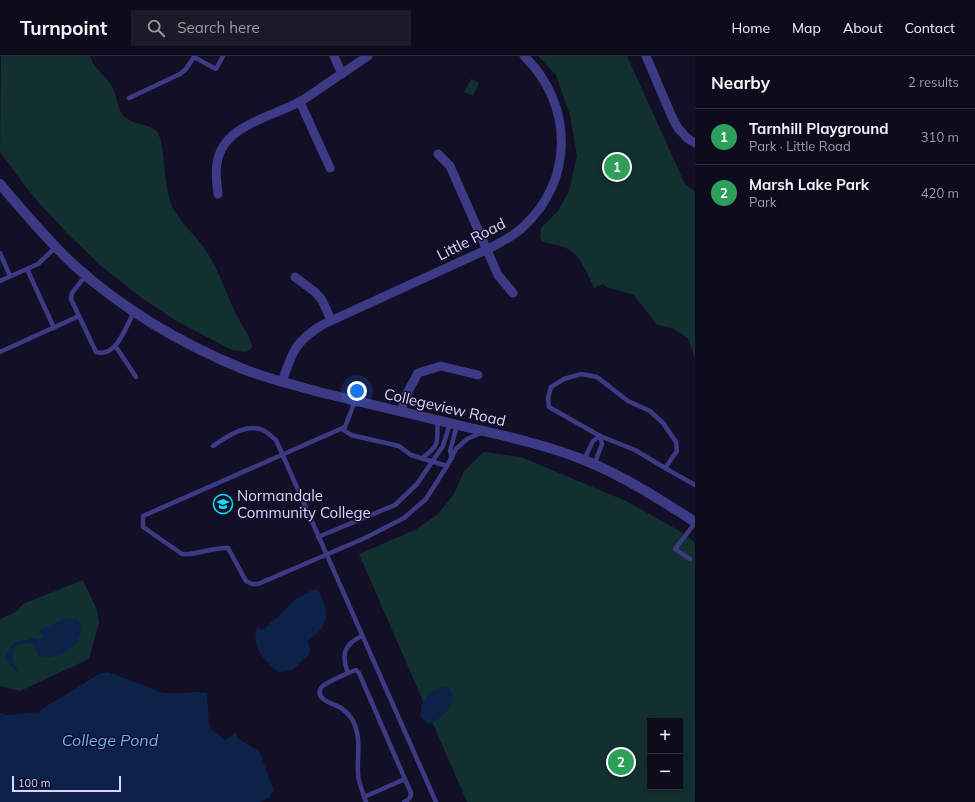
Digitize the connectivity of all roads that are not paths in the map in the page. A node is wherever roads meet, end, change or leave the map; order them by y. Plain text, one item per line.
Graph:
1 (224, 56) edge
2 (334, 56) edge
3 (368, 56) edge
4 (524, 56) edge
5 (646, 56) edge
6 (194, 57) edge
7 (342, 74) junction
8 (129, 98) dead end
9 (300, 102) junction
10 (695, 144) edge
11 (438, 154) dead end
12 (330, 168) dead end
13 (0, 184) edge
14 (218, 194) dead end
15 (56, 247) junction
16 (486, 250) junction
17 (0, 253) edge
18 (28, 268) junction
19 (86, 275) junction
20 (10, 276) junction
21 (294, 277) dead end
22 (0, 281) edge
23 (512, 293) dead end
24 (134, 312) junction
25 (79, 316) junction
26 (331, 320) junction
27 (54, 328) junction
28 (116, 346) junction
29 (0, 352) edge
30 (478, 374) dead end
31 (136, 377) dead end
32 (282, 382) junction
33 (355, 401) junction
34 (401, 412) junction
35 (438, 420) junction
36 (454, 424) junction
37 (342, 429) junction
38 (485, 431) junction
39 (600, 436) junction
40 (213, 446) dead end
41 (282, 454) junction
42 (422, 458) junction
43 (452, 458) junction
44 (584, 460) junction
45 (432, 461) junction
46 (594, 465) junction
47 (447, 466) junction
48 (666, 468) junction
49 (695, 485) edge
50 (695, 522) edge
51 (318, 537) junction
52 (326, 554) junction
53 (690, 559) dead end
54 (362, 636) junction
55 (348, 673) junction
56 (405, 779) junction
57 (365, 799) edge
58 (404, 802) edge
59 (436, 802) edge

1 - 6 lane
2 - 7 street
3 - 7 street
4 - 16 street, Little Road
5 - 10 street
6 - 8 lane
7 - 9 street
9 - 12 street
9 - 14 street
11 - 16 street
13 - 15 street, Collegeview Road
15 - 18 lane
15 - 19 street, Collegeview Road
16 - 23 street
16 - 26 street, Little Road
17 - 20 lane
18 - 20 lane
18 - 27 lane
19 - 24 street, Collegeview Road
19 - 25 lane
20 - 22 lane
21 - 26 street
24 - 28 lane
24 - 32 street, Collegeview Road
25 - 27 lane
25 - 28 lane
26 - 32 street, Little Road
27 - 29 lane
28 - 31 lane
30 - 34 street
32 - 33 street, Collegeview Road
33 - 34 street, Collegeview Road
33 - 37 lane
34 - 35 street, Collegeview Road
35 - 36 street, Collegeview Road
35 - 42 lane
36 - 38 street, Collegeview Road
36 - 43 lane
36 - 45 lane
37 - 41 lane
37 - 42 lane
38 - 43 lane
38 - 44 street, Collegeview Road
39 - 44 lane
39 - 46 lane
39 - 48 lane
39 - 48 lane
40 - 41 lane
41 - 51 lane
41 - 52 lane
42 - 45 lane
43 - 47 lane
44 - 46 street, Collegeview Road
45 - 47 lane
45 - 51 lane
46 - 50 street, Collegeview Road
47 - 52 lane
48 - 49 lane
50 - 53 lane
51 - 52 lane
52 - 54 lane
54 - 55 lane
54 - 59 lane
55 - 56 lane
55 - 57 lane
56 - 57 lane
56 - 58 lane

